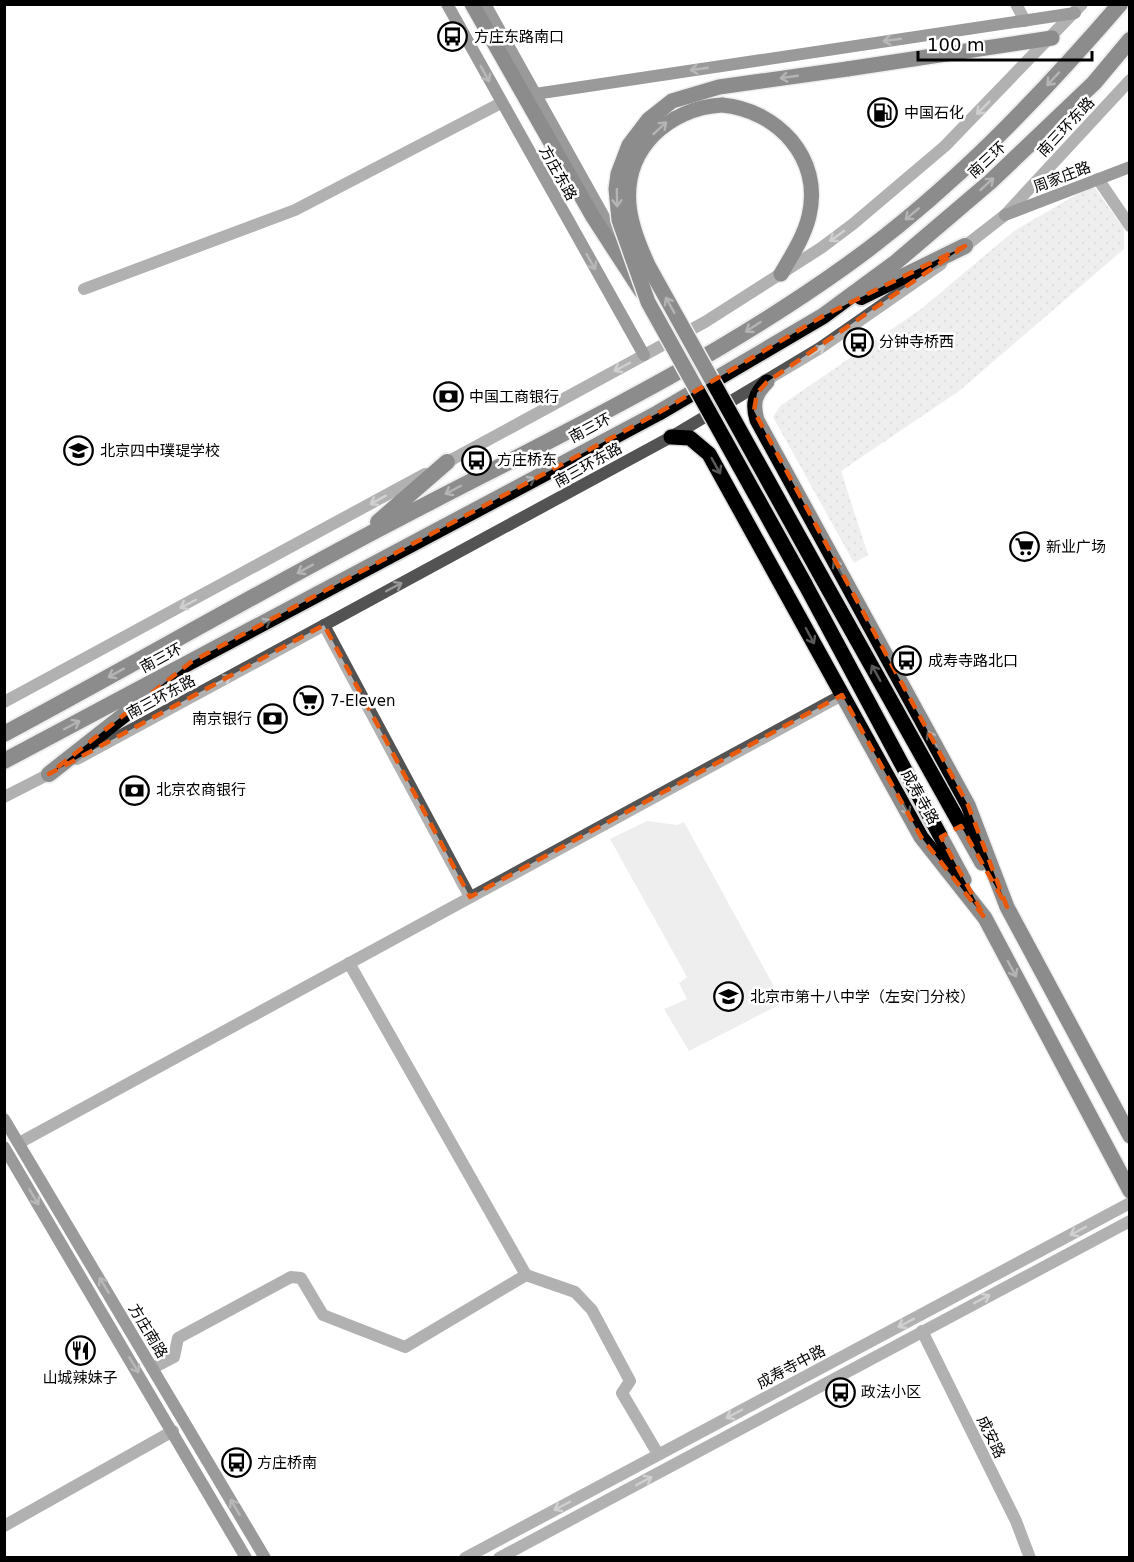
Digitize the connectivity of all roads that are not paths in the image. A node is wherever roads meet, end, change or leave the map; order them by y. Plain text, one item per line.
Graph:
1 (447, 4) edge
2 (472, 4) edge
3 (485, 4) edge
4 (1016, 4) edge
5 (1120, 4) edge
6 (1078, 9) edge
7 (1025, 21) junction
8 (1052, 38) junction
9 (1130, 40) edge
10 (1130, 80) edge
11 (535, 94) junction
12 (501, 103) junction
13 (1130, 167) edge
14 (1098, 179) junction
15 (1005, 215) junction
16 (1130, 226) edge
17 (965, 246) junction
18 (781, 274) junction
19 (84, 289) dead end
20 (648, 302) junction
21 (823, 316) junction
22 (672, 340) junction
23 (644, 355) junction
24 (767, 382) junction
25 (671, 437) junction
26 (447, 462) junction
27 (818, 533) junction
28 (357, 541) junction
29 (769, 561) junction
30 (324, 625) junction
31 (191, 662) junction
32 (842, 695) junction
33 (4, 702) edge
34 (6, 733) edge
35 (4, 761) edge
36 (49, 774) junction
37 (4, 797) edge
38 (470, 897) junction
39 (1007, 907) junction
40 (985, 918) junction
41 (349, 963) junction
42 (4, 1119) edge
43 (1130, 1136) edge
44 (19, 1143) junction
45 (4, 1147) edge
46 (1130, 1191) edge
47 (1130, 1203) edge
48 (1130, 1221) edge
49 (526, 1275) junction
50 (922, 1331) junction
51 (153, 1368) junction
52 (173, 1431) junction
53 (658, 1454) junction
54 (4, 1526) edge
55 (246, 1557) edge
56 (265, 1557) edge
57 (465, 1557) edge
58 (500, 1557) edge
59 (1030, 1557) edge

1 -> 12 main road, 方庄东路
2 - 20 main road, bridge
3 - 11 main road
4 - 7 street
5 -> 28 highway, 南三环
6 - 7 main road
6 - 8 street
7 -> 11 main road
8 -> 18 street
8 -> 20 main road, bridge
21 -> 9 highway, 南三环
10 - 15 street, 南三环东路
11 - 22 main road
12 - 19 street
12 -> 23 main road, 方庄东路
13 - 14 main road, 周家庄路
14 - 15 main road, 周家庄路
14 - 16 street
15 - 17 street, 南三环东路
17 - 21 highway
24 -> 17 street, 南三环东路
18 - 22 street
39 -> 18 main road, bridge
20 - 40 main road, bridge
31 -> 21 highway, 南三环
22 - 23 street
23 -> 26 street
24 - 25 street, 南三环东路
24 - 27 main road
25 -> 29 main road, 成寿寺路
30 -> 25 street, 南三环东路
26 - 28 highway
26 -> 33 street
27 - 29 main road
39 -> 27 main road
28 -> 34 highway, 南三环
29 -> 32 main road, 成寿寺路
36 -> 30 street, 南三环东路
30 - 38 street
35 -> 31 highway, 南三环
31 - 36 highway
32 - 38 street
32 -> 40 main road, 成寿寺路
36 - 37 street, 南三环东路
38 - 41 street
39 - 43 main road
40 -> 46 main road, 成寿寺路
41 - 44 street
41 - 49 street
42 - 44 main road, 方庄南路
51 -> 44 main road, 方庄南路
45 -> 52 main road, 方庄南路
47 -> 53 street, 成寿寺中路
50 -> 48 street, 成寿寺中路
49 - 51 street
49 - 53 street
58 -> 50 street, 成寿寺中路
50 - 59 street, 成安路
56 -> 51 main road, 方庄南路
52 - 54 street
52 - 55 main road, 方庄南路
53 -> 57 street, 成寿寺中路

